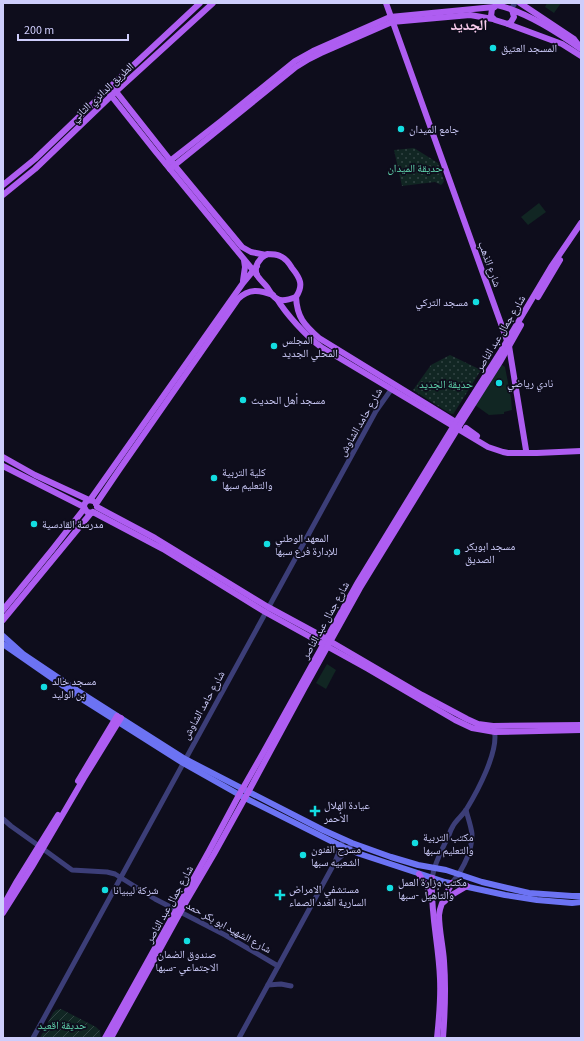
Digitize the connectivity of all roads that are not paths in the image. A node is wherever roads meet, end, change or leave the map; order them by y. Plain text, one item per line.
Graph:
1 (200, 3) edge
2 (213, 3) edge
3 (386, 3) edge
4 (515, 3) edge
5 (520, 3) edge
6 (497, 5) edge
7 (511, 10) junction
8 (391, 19) junction
9 (493, 19) junction
10 (508, 24) junction
11 (580, 48) edge
12 (581, 56) edge
13 (109, 88) junction
14 (114, 94) junction
15 (170, 164) junction
16 (3, 185) edge
17 (3, 195) edge
18 (581, 223) edge
19 (581, 230) edge
20 (266, 255) junction
21 (244, 259) junction
22 (255, 268) junction
23 (243, 283) junction
24 (296, 296) junction
25 (275, 297) junction
26 (508, 343) junction
27 (500, 362) junction
28 (512, 364) junction
29 (393, 387) junction
30 (457, 426) junction
31 (581, 448) edge
32 (526, 450) junction
33 (581, 451) edge
34 (3, 457) edge
35 (3, 466) edge
36 (89, 500) junction
37 (84, 508) junction
38 (94, 509) junction
39 (3, 610) edge
40 (267, 610) junction
41 (3, 620) edge
42 (3, 636) edge
43 (327, 643) junction
44 (3, 644) edge
45 (118, 719) junction
46 (581, 725) edge
47 (494, 729) junction
48 (581, 730) edge
49 (184, 761) junction
50 (240, 792) junction
51 (248, 792) junction
52 (245, 798) junction
53 (466, 810) junction
54 (3, 818) edge
55 (344, 840) junction
56 (352, 843) junction
57 (341, 846) junction
58 (41, 848) junction
59 (349, 849) junction
60 (335, 862) junction
61 (434, 868) junction
62 (419, 874) junction
63 (459, 874) junction
64 (121, 878) junction
65 (432, 878) junction
66 (452, 883) junction
67 (467, 886) junction
68 (581, 896) edge
69 (432, 897) junction
70 (581, 902) edge
71 (3, 906) edge
72 (441, 907) junction
73 (178, 910) junction
74 (3, 913) edge
75 (278, 966) junction
76 (268, 985) junction
77 (291, 986) dead end
78 (33, 1038) edge
79 (105, 1038) edge
80 (111, 1038) edge
81 (239, 1038) edge
82 (437, 1038) edge
83 (443, 1038) edge

1 - 13 main road, الطريق الدائري الثاني
2 - 14 main road, الطريق الدائري الثاني
3 - 8 main road, شارع الذهب
4 - 7 street
5 - 11 main road
6 - 7 main road
6 - 8 main road
6 - 9 main road
7 - 10 main road
7 - 11 main road
8 - 9 main road
8 - 15 main road
8 - 26 main road, شارع الذهب
9 - 10 main road
10 - 12 main road
13 - 14 main road
13 - 16 main road, الطريق الدائري الثاني
14 - 15 main road
14 - 17 main road, الطريق الدائري الثاني
15 - 20 main road
15 - 21 main road
18 - 26 main road, شارع جمال عبد الناصر
19 - 26 main road, شارع جمال عبد الناصر
20 - 22 main road
20 - 24 main road
21 - 22 main road
21 - 23 main road
22 - 23 main road
22 - 25 main road
23 - 36 main road
24 - 25 main road
24 - 29 main road
25 - 29 main road
25 - 38 main road
26 - 27 main road, شارع جمال عبد الناصر
26 - 28 main road, شارع الذهب
26 - 30 main road, شارع جمال عبد الناصر
27 - 28 main road
27 - 30 main road, شارع جمال عبد الناصر
28 - 32 main road, شارع الذهب
29 - 30 main road
29 - 40 street, شارع حامد الشاوش
30 - 32 main road
30 - 33 main road
30 - 43 main road, شارع جمال عبد الناصر
31 - 32 main road
34 - 36 main road
35 - 37 main road
36 - 37 main road
36 - 38 main road
37 - 38 main road
37 - 39 main road
38 - 40 main road
38 - 41 main road
40 - 43 main road
40 - 49 street, شارع حامد الشاوش
42 - 45 main road
43 - 47 main road
43 - 50 main road, شارع جمال عبد الناصر
43 - 51 main road, شارع جمال عبد الناصر
44 - 45 main road
45 - 49 main road
45 - 58 main road
46 - 47 main road
47 - 48 main road
47 - 53 street
49 - 50 main road
49 - 64 street, شارع حامد الشاوش
50 - 51 main road
50 - 52 main road
50 - 73 main road, شارع جمال عبد الناصر
51 - 52 main road, شارع جمال عبد الناصر
51 - 55 main road
52 - 57 main road
52 - 73 main road, شارع جمال عبد الناصر
53 - 61 street
53 - 63 street
54 - 58 street, شارع الشهيد ابو بكر حمد
55 - 56 main road
55 - 57 street
56 - 59 street
56 - 61 main road
57 - 59 main road
57 - 60 street
58 - 64 street, شارع الشهيد ابو بكر حمد
58 - 71 main road
58 - 74 main road
59 - 60 street
59 - 62 main road
60 - 75 street
61 - 63 main road
61 - 65 street
62 - 65 main road
62 - 69 main road
63 - 66 street
63 - 68 main road
64 - 73 street, شارع الشهيد ابو بكر حمد
64 - 78 street, شارع حامد الشاوش
65 - 66 main road
65 - 69 main road
66 - 67 main road
66 - 72 main road
67 - 70 main road
67 - 72 main road
69 - 82 main road
72 - 83 main road
73 - 75 street, شارع الشهيد ابو بكر حمد
73 - 79 main road, شارع جمال عبد الناصر
73 - 80 main road, شارع جمال عبد الناصر
75 - 76 street
76 - 77 street
76 - 81 street

